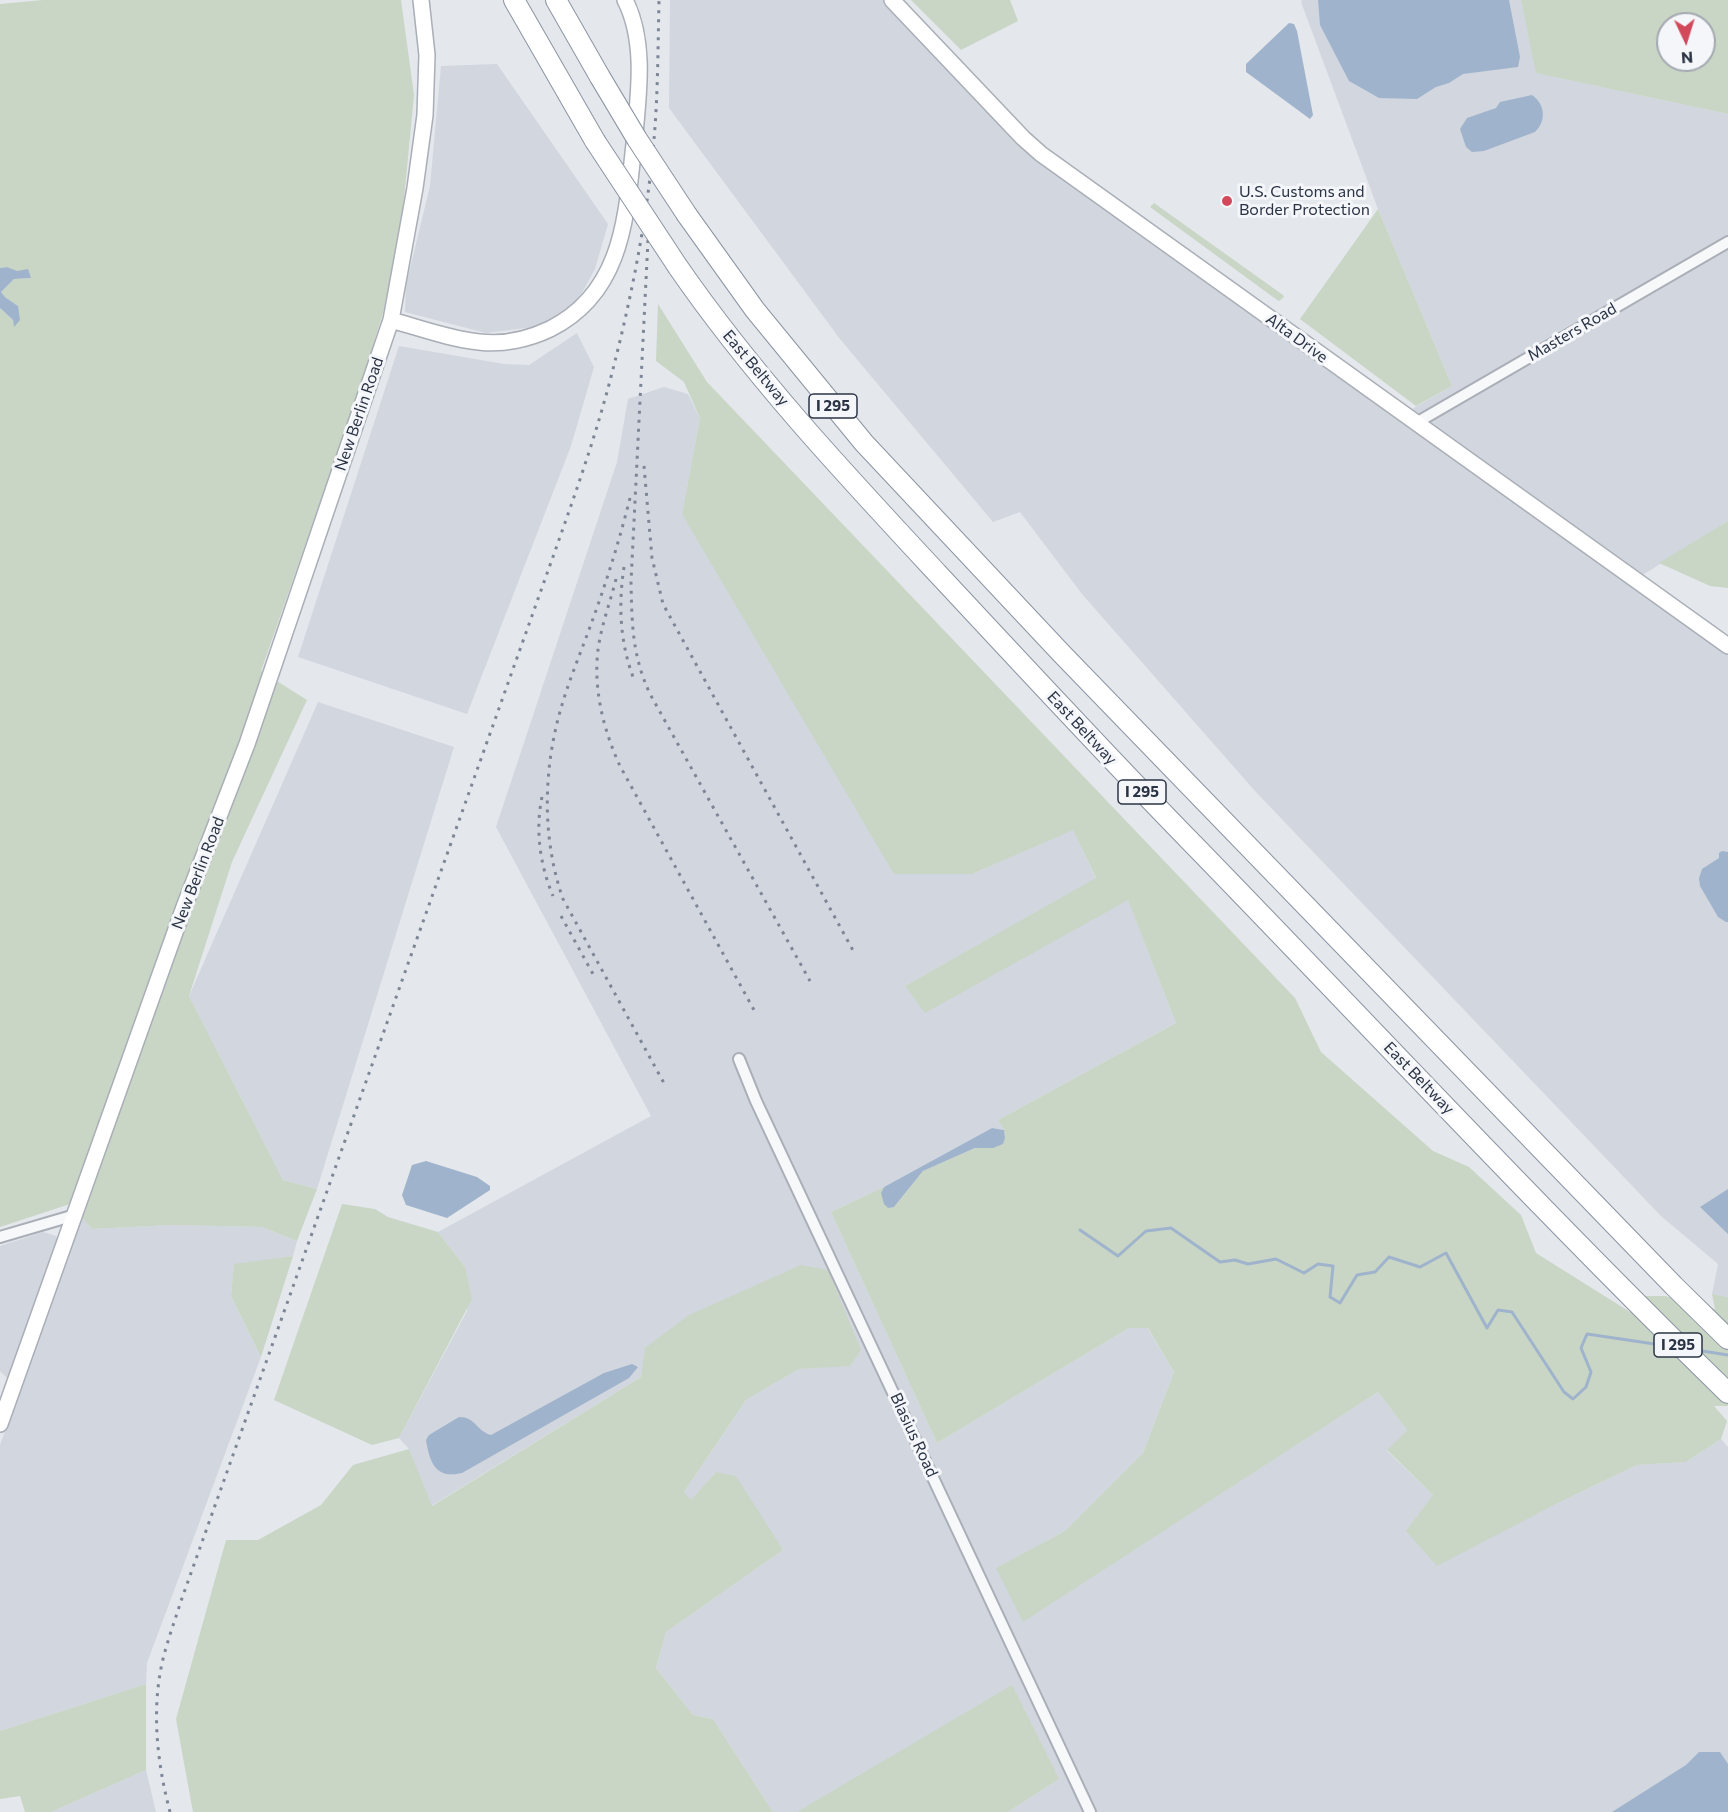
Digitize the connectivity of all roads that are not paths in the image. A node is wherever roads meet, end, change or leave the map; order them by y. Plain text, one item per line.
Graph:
1 (421, 0) edge
2 (514, 0) edge
3 (556, 0) edge
4 (625, 0) edge
5 (892, 0) edge
6 (1728, 242) edge
7 (391, 320) junction
8 (1416, 423) junction
9 (1728, 646) edge
10 (739, 1059) dead end
11 (75, 1215) junction
12 (0, 1237) edge
13 (1728, 1339) edge
14 (1728, 1393) edge
15 (0, 1424) edge
16 (1090, 1812) edge

1 - 7 street, New Berlin Road
2 - 14 highway, East Beltway / I 295, bridge
3 - 13 highway, I 295, bridge
4 - 7 street
5 - 8 street, Alta Drive
6 - 8 street, Masters Road
7 - 11 street, New Berlin Road
8 - 9 street, Alta Drive
10 - 16 street, Blasius Road
11 - 12 street
11 - 15 street, New Berlin Road

